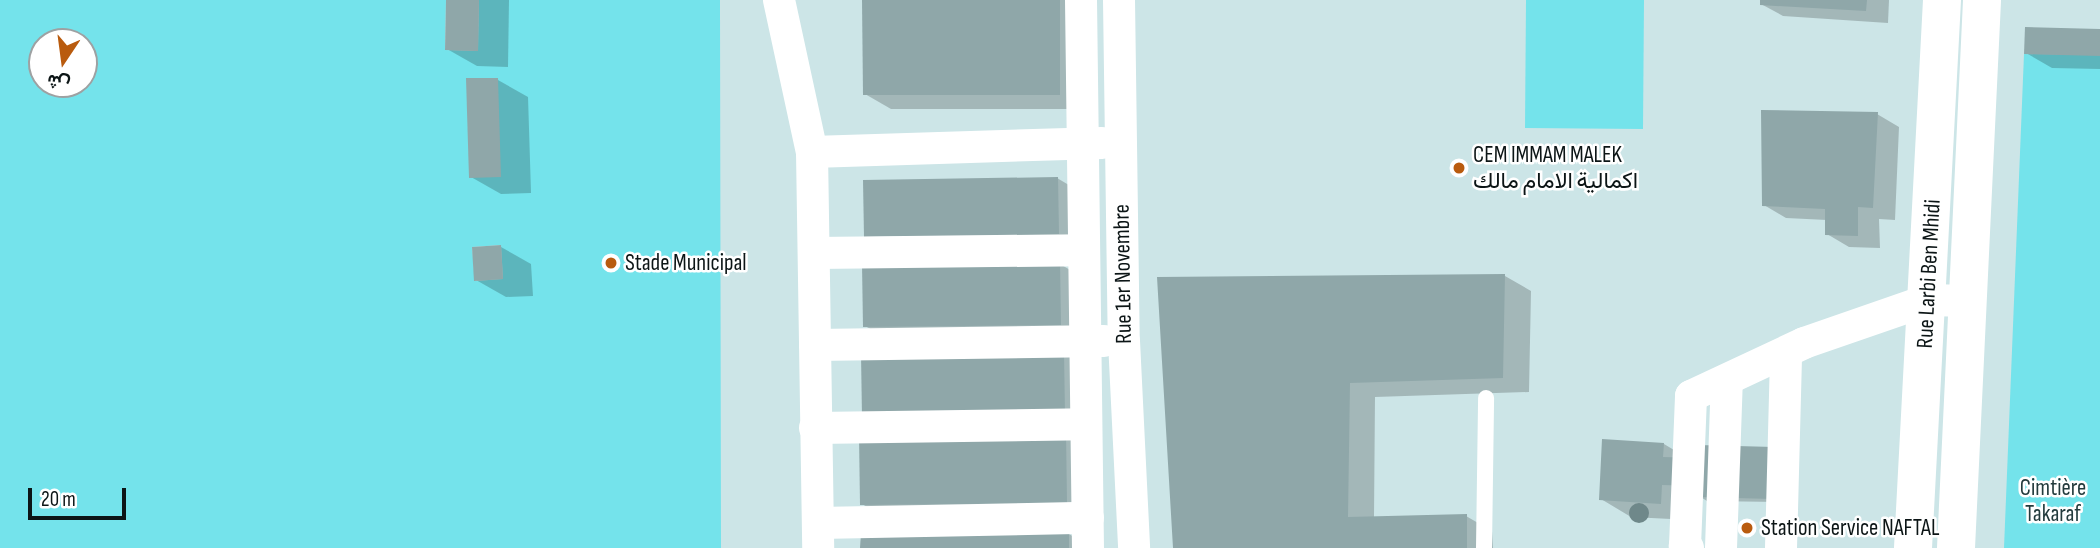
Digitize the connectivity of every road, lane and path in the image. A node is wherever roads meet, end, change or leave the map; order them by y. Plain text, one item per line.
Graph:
1 (779, 0) edge
2 (1081, 0) edge
3 (1119, 0) edge
4 (1942, 0) edge
5 (1982, 0) edge
6 (1121, 142) junction
7 (1081, 144) junction
8 (812, 152) junction
9 (1084, 250) junction
10 (815, 253) junction
11 (1928, 300) junction
12 (1969, 301) junction
13 (1084, 341) junction
14 (1124, 341) junction
15 (815, 345) junction
16 (1786, 352) junction
17 (1727, 380) junction
18 (1486, 398) dead end
19 (1085, 424) junction
20 (815, 428) junction
21 (1088, 533) edge
22 (818, 535) edge
23 (1134, 548) edge
24 (1484, 548) edge
25 (1688, 548) edge
26 (1721, 548) edge
27 (1781, 548) edge
28 (1913, 548) edge
29 (1956, 548) edge

1 - 8 street
2 - 7 street, Rue 1er Novembre
3 - 6 street, Rue 1er Novembre
4 - 11 street, Rue Larbi Ben Mhidi
5 - 12 street, Rue Larbi Ben Mhidi
6 - 7 street
6 - 14 street, Rue 1er Novembre
7 - 8 street
7 - 9 street, Rue 1er Novembre
8 - 10 street
9 - 10 street
9 - 13 street, Rue 1er Novembre
10 - 15 street
11 - 12 street
11 - 16 street
11 - 28 street, Rue Larbi Ben Mhidi
12 - 29 street, Rue Larbi Ben Mhidi
13 - 14 street
13 - 15 street
13 - 19 street, Rue 1er Novembre
14 - 23 street, Rue 1er Novembre
15 - 20 street
16 - 17 street
16 - 27 street
17 - 25 street
17 - 26 street
18 - 24 lane
19 - 20 street
19 - 21 street, Rue 1er Novembre
20 - 22 street
21 - 22 street

